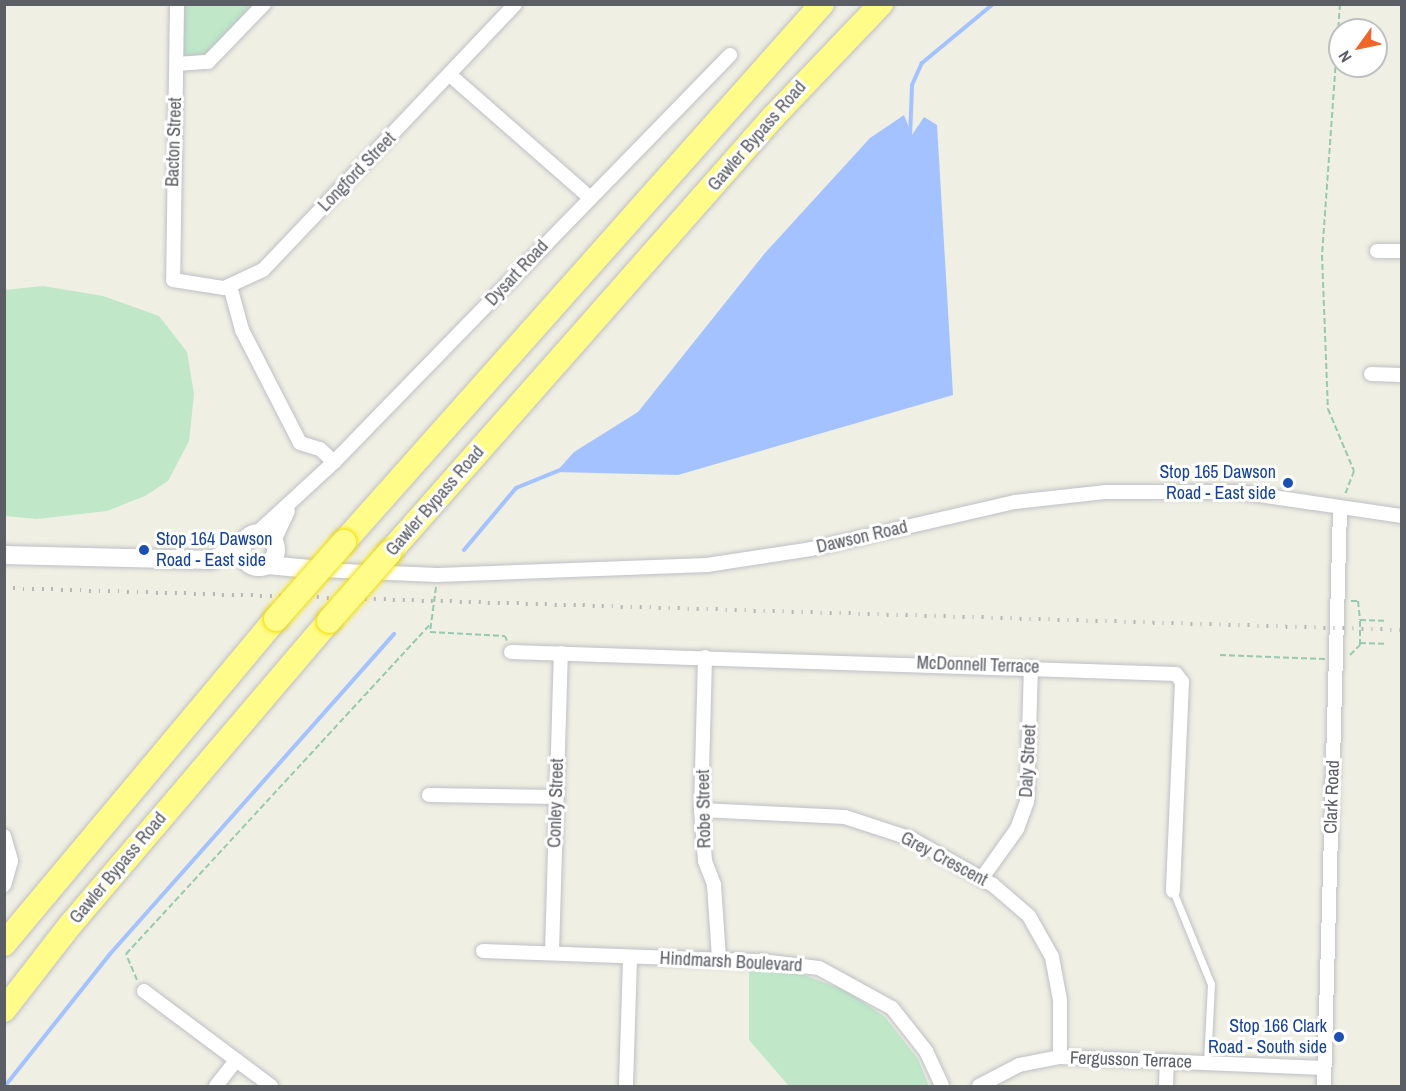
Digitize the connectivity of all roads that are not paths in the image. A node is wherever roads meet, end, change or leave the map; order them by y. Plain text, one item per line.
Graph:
1 (177, 4) edge
2 (264, 4) edge
3 (515, 4) edge
4 (822, 4) edge
5 (881, 4) edge
6 (730, 55) dead end
7 (177, 64) junction
8 (450, 75) junction
9 (588, 196) junction
10 (1377, 251) dead end
11 (1401, 251) edge
12 (230, 286) junction
13 (1371, 374) dead end
14 (1401, 375) edge
15 (334, 462) junction
16 (1340, 508) junction
17 (1401, 516) edge
18 (269, 540) junction
19 (242, 547) junction
20 (4, 555) edge
21 (160, 560) junction
22 (259, 565) junction
23 (320, 570) junction
24 (511, 652) road end
25 (561, 653) junction
26 (705, 657) junction
27 (1031, 667) junction
28 (429, 795) dead end
29 (556, 797) junction
30 (701, 810) junction
31 (4, 836) edge
32 (982, 878) junction
33 (4, 885) edge
34 (1173, 891) joint
35 (4, 944) edge
36 (483, 951) dead end
37 (552, 952) junction
38 (630, 959) junction
39 (719, 959) junction
40 (144, 991) road end
41 (4, 1010) edge
42 (1060, 1057) junction
43 (236, 1060) junction
44 (1167, 1062) junction
45 (1207, 1063) junction
46 (1324, 1068) junction
47 (216, 1086) edge
48 (271, 1086) edge
49 (626, 1086) edge
50 (942, 1086) edge
51 (979, 1086) edge
52 (1166, 1086) edge
53 (1324, 1086) edge

1 - 7 street, Bacton Street
2 - 7 street
3 - 8 street, Longford Street
4 - 35 highway, bridge
5 - 41 highway, Gawler Bypass Road, bridge
6 - 9 street, Dysart Road
7 - 12 street, Bacton Street
8 - 9 street
8 - 12 street, Longford Street
9 - 15 street, Dysart Road
10 - 11 street
12 - 15 street
13 - 14 street
15 - 18 street, Dysart Road
16 - 17 street, Dawson Road
16 - 23 street, Dawson Road
16 - 46 street, Clark Road
18 - 19 street
18 - 22 street
18 - 23 street, Dawson Road
19 - 21 street, Dawson Road
19 - 22 street
20 - 21 street, Dawson Road
21 - 22 street, Dawson Road
22 - 23 street, Dawson Road
24 - 25 street, McDonnell Terrace
25 - 26 street, McDonnell Terrace
25 - 29 street, Conley Street
26 - 27 street, McDonnell Terrace
26 - 30 street, Robe Street
27 - 32 street, Daly Street
27 - 34 street, McDonnell Terrace
28 - 29 street
29 - 37 street, Conley Street
30 - 32 street, Grey Crescent
30 - 39 street, Robe Street
31 - 33 street
32 - 42 street, Grey Crescent
34 - 45 lane
36 - 37 street, Hindmarsh Boulevard
37 - 38 street, Hindmarsh Boulevard
38 - 39 street, Hindmarsh Boulevard
38 - 49 street
39 - 50 street, Hindmarsh Boulevard
40 - 43 street
42 - 44 street, Fergusson Terrace
42 - 51 street, Fergusson Terrace
43 - 47 street
43 - 48 street
44 - 45 street, Fergusson Terrace
44 - 52 street
45 - 46 street, Fergusson Terrace
46 - 53 street, Clark Road

